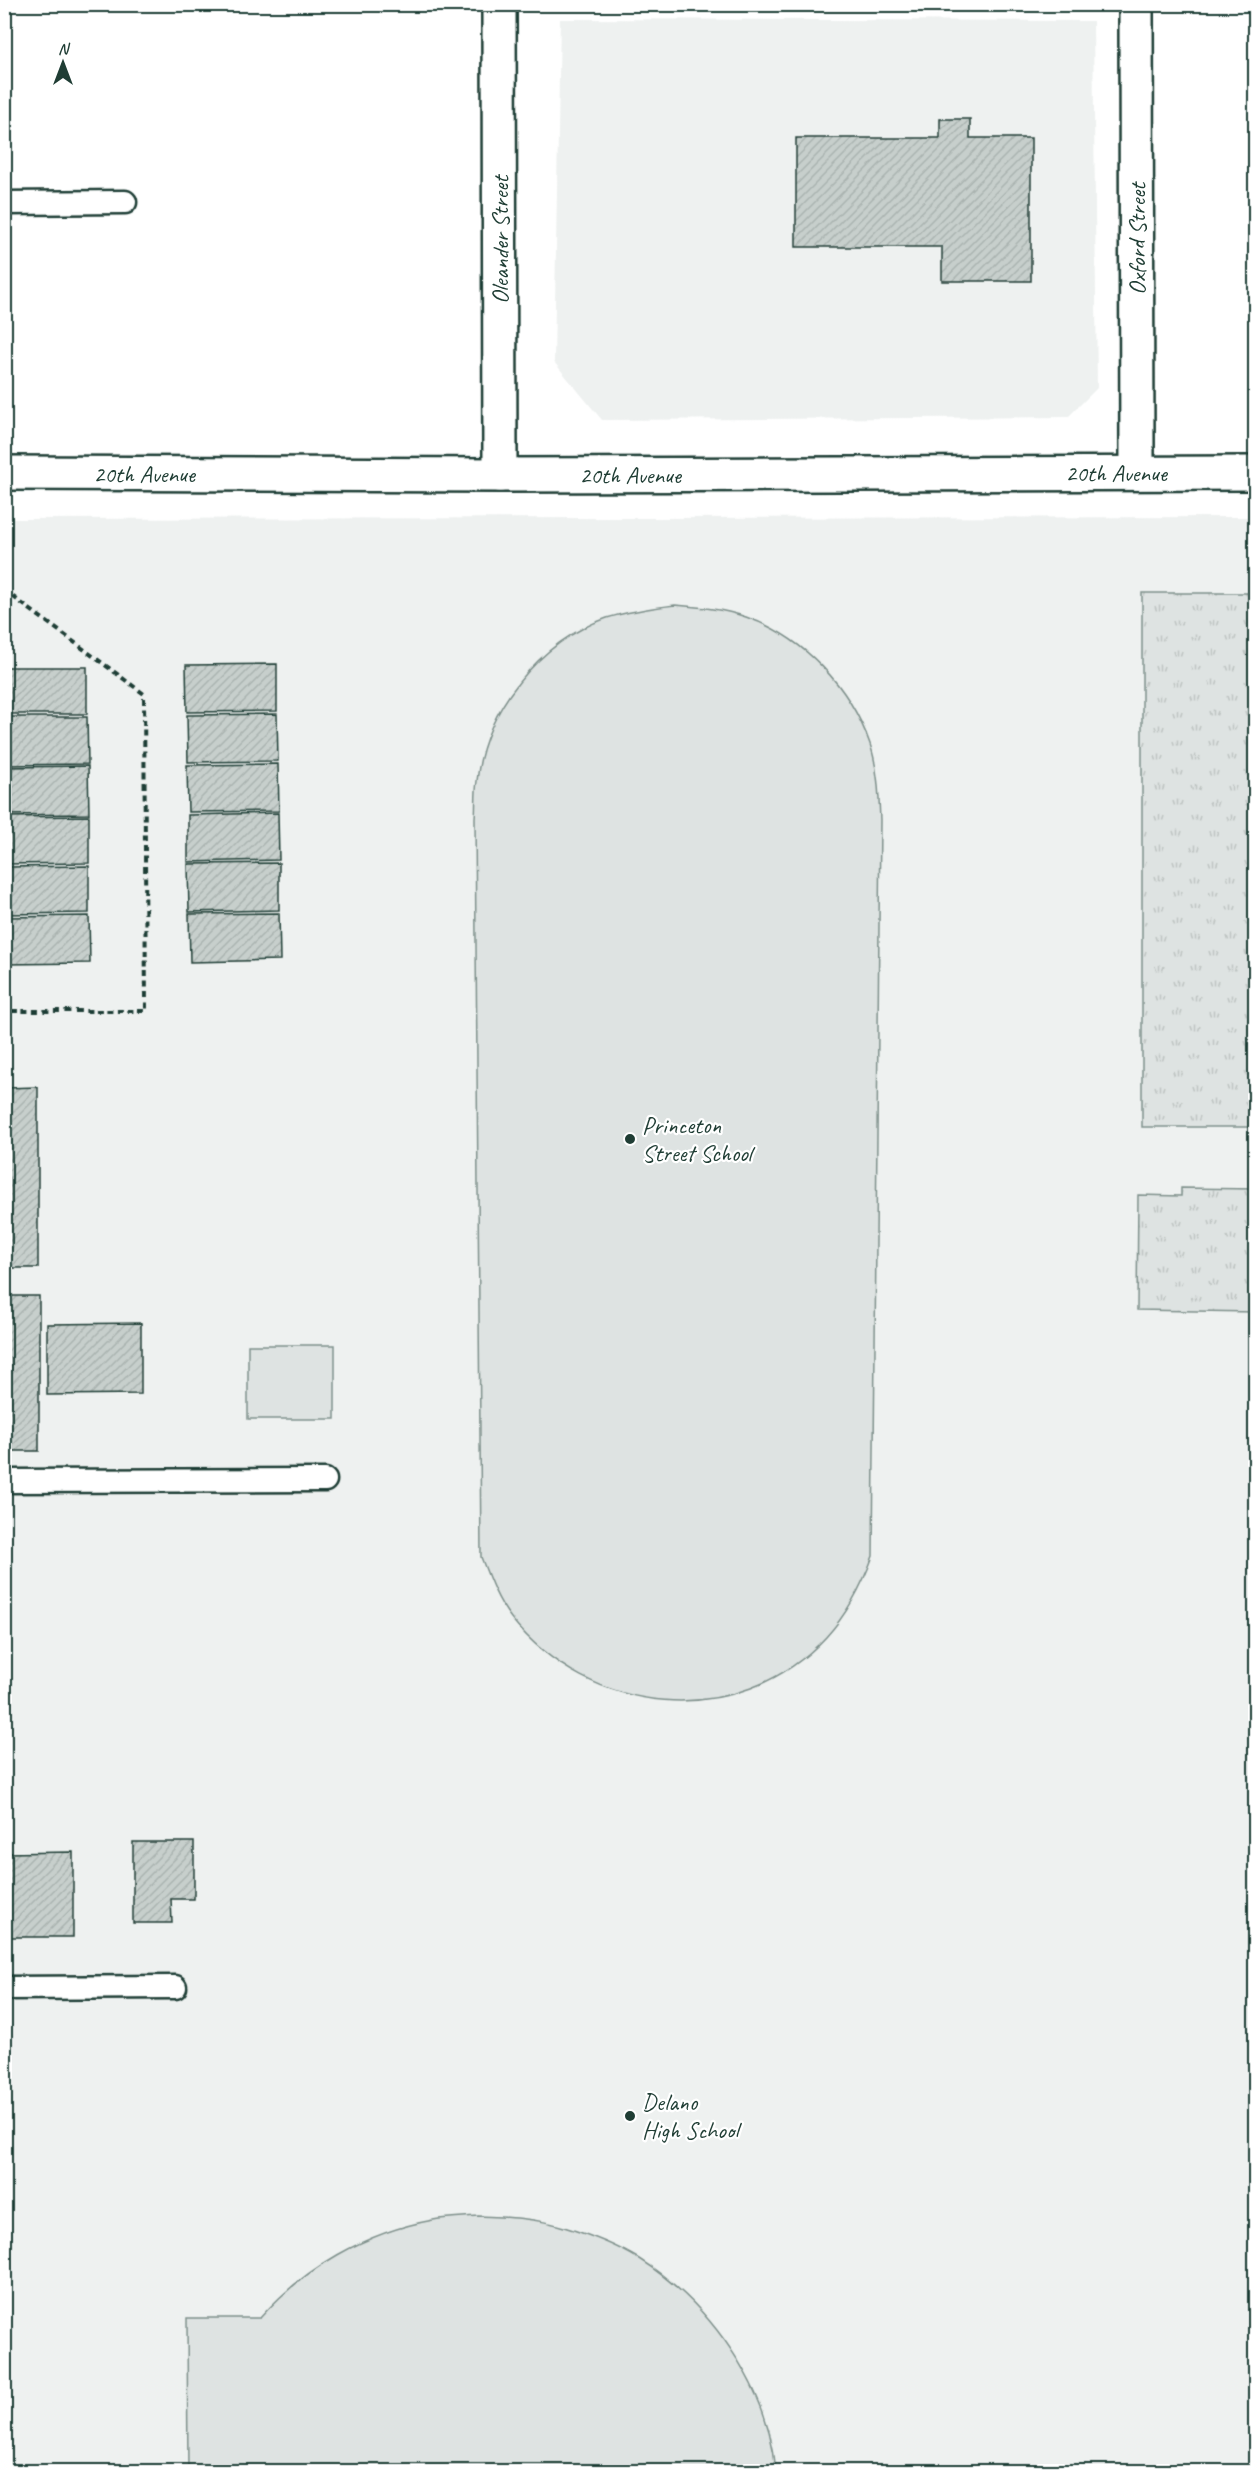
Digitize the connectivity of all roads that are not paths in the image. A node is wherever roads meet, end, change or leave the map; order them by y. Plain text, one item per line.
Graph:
1 (499, 4) edge
2 (1136, 4) edge
3 (125, 202) dead end
4 (4, 203) edge
5 (4, 473) edge
6 (1137, 473) junction
7 (1256, 473) edge
8 (500, 475) junction
9 (325, 1479) dead end
10 (4, 1481) edge
11 (175, 1987) dead end
12 (4, 1988) edge

1 - 8 street, Oleander Street
2 - 6 street, Oxford Street
3 - 4 lane
5 - 8 street, 20th Avenue
6 - 7 street, 20th Avenue
6 - 8 street, 20th Avenue
9 - 10 lane
11 - 12 lane

